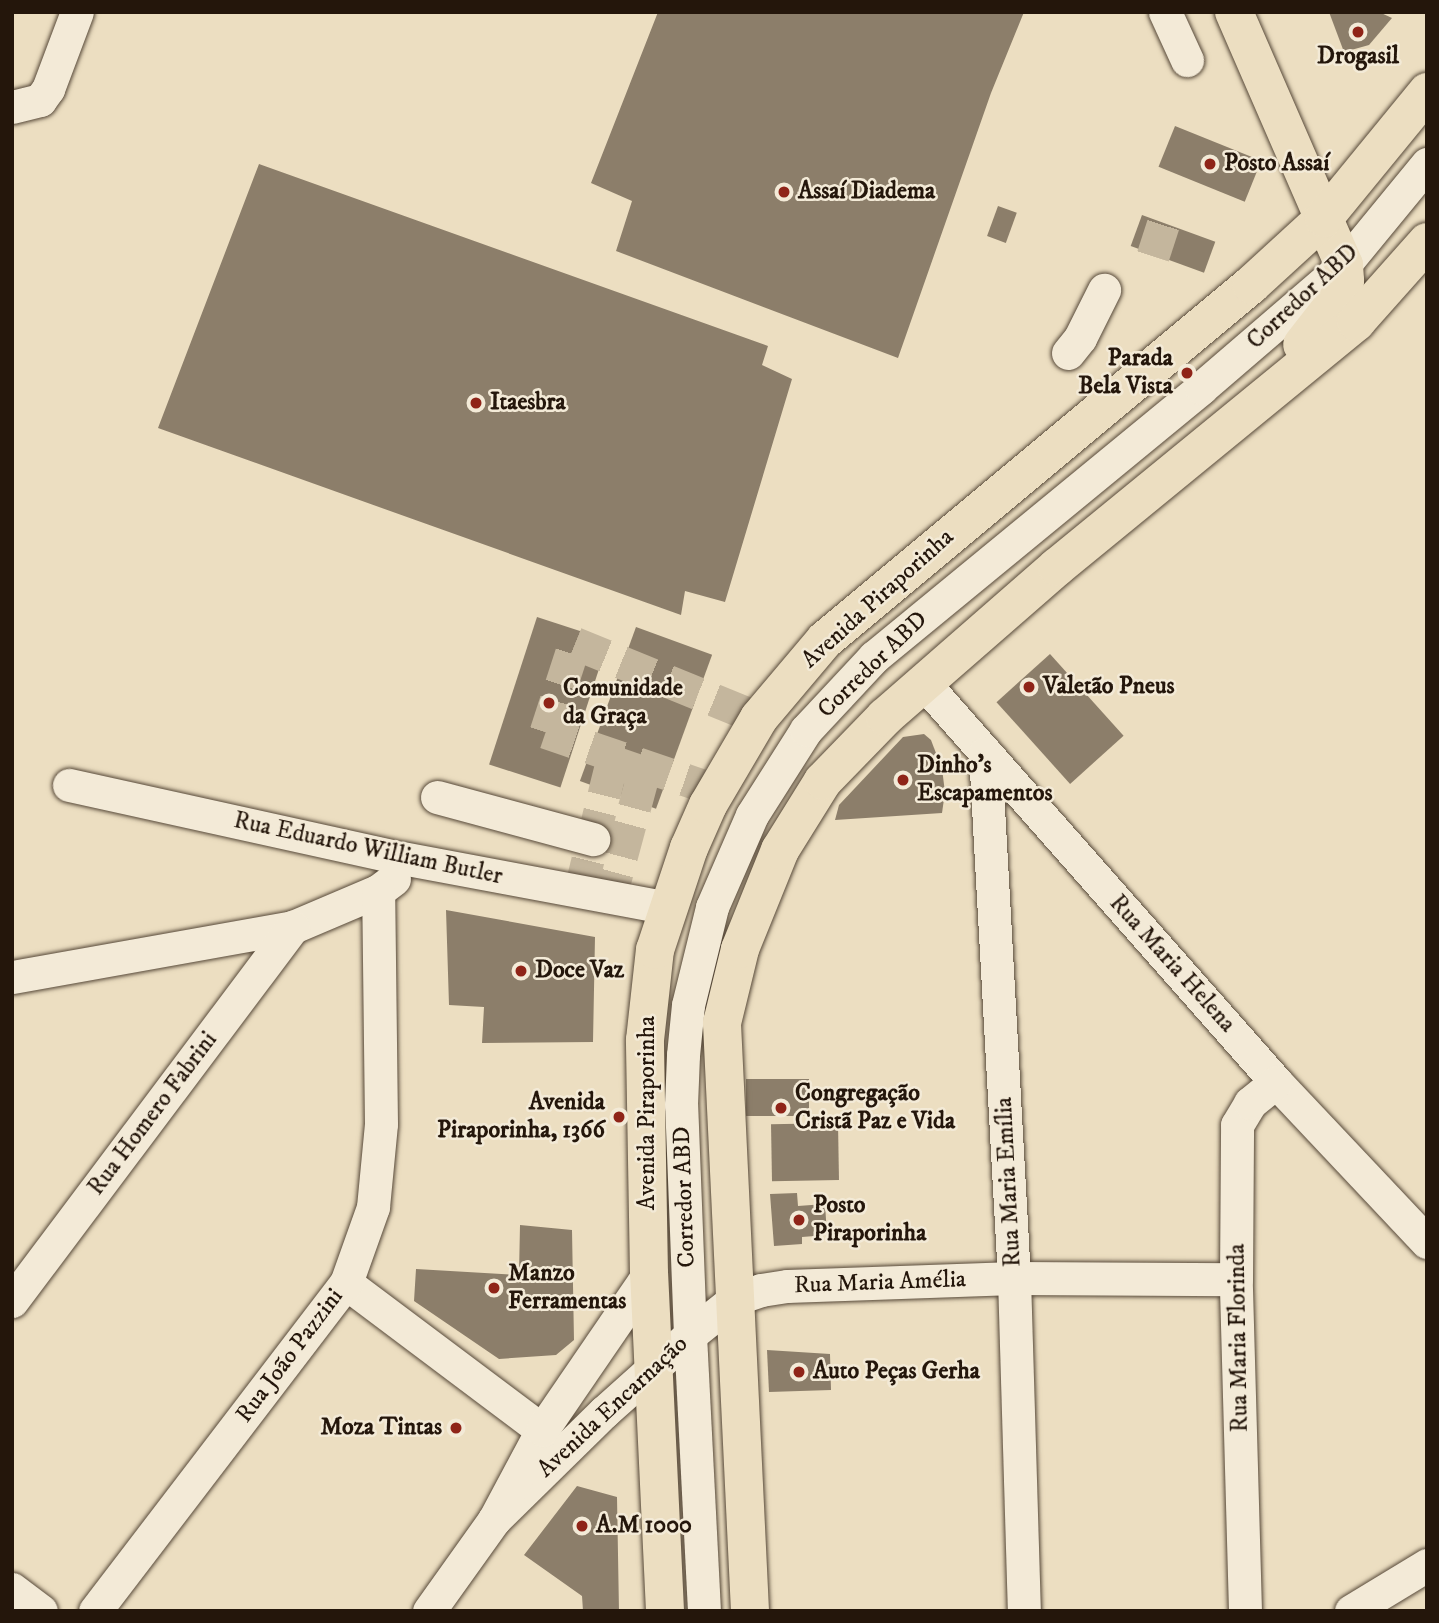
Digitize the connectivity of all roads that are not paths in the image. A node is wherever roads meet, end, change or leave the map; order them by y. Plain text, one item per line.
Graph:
1 (77, 12) edge
2 (1165, 12) edge
3 (1234, 12) edge
4 (1187, 60) dead end
5 (1427, 92) edge
6 (12, 107) edge
7 (1427, 164) edge
8 (1324, 218) junction
9 (1427, 242) edge
10 (1344, 265) junction
11 (1104, 289) dead end
12 (1068, 354) dead end
13 (1258, 404) junction
14 (923, 682) junction
15 (985, 753) junction
16 (69, 785) dead end
17 (437, 797) dead end
18 (593, 839) dead end
19 (418, 861) junction
20 (378, 891) junction
21 (668, 908) junction
22 (293, 927) junction
23 (12, 978) edge
24 (1276, 1082) junction
25 (1427, 1242) edge
26 (649, 1275) junction
27 (1014, 1278) junction
28 (1236, 1279) junction
29 (346, 1283) junction
30 (736, 1299) junction
31 (12, 1301) edge
32 (690, 1335) junction
33 (653, 1368) junction
34 (542, 1430) junction
35 (494, 1520) junction
36 (1427, 1565) edge
37 (12, 1589) edge
38 (41, 1611) edge
39 (95, 1611) edge
40 (429, 1611) edge
41 (665, 1611) edge
42 (704, 1611) edge
43 (750, 1611) edge
44 (1024, 1611) edge
45 (1245, 1611) edge
46 (1351, 1611) edge

1 - 6 street
2 - 4 street
3 - 8 main road
5 - 8 main road, Avenida Piraporinha
7 - 10 street, Corredor ABD
8 - 10 main road
8 - 21 main road, Avenida Piraporinha
9 - 13 main road
10 - 13 main road
10 - 32 street, Corredor ABD
11 - 12 street
13 - 14 main road
14 - 15 street, Rua Maria Helena
14 - 30 main road
15 - 24 street, Rua Maria Helena
15 - 27 street, Rua Maria Emília
16 - 19 street, Rua Eduardo William Butler
17 - 18 street
19 - 20 street
19 - 21 street, Rua Eduardo William Butler
20 - 22 street
20 - 29 street, Rua João Pazzini
21 - 26 main road, Avenida Piraporinha
22 - 23 street
22 - 31 street, Rua Homero Fabrini
24 - 25 street, Rua Maria Helena
24 - 28 street, Rua Maria Florinda
26 - 33 main road, Avenida Piraporinha
26 - 34 street, Avenida Encarnação
27 - 28 street, Rua Maria Amélia
27 - 30 street, Rua Maria Amélia
27 - 44 street, Rua Maria Emília
28 - 45 street, Rua Maria Florinda
29 - 34 street
29 - 39 street, Rua João Pazzini
30 - 32 street, Avenida Encarnação
30 - 43 main road
32 - 33 street, Avenida Encarnação
32 - 42 street, Corredor ABD
33 - 35 street, Avenida Encarnação
33 - 41 main road, Avenida Piraporinha
34 - 35 street, Avenida Encarnação
35 - 40 street, Avenida Encarnação
36 - 46 street
37 - 38 street

